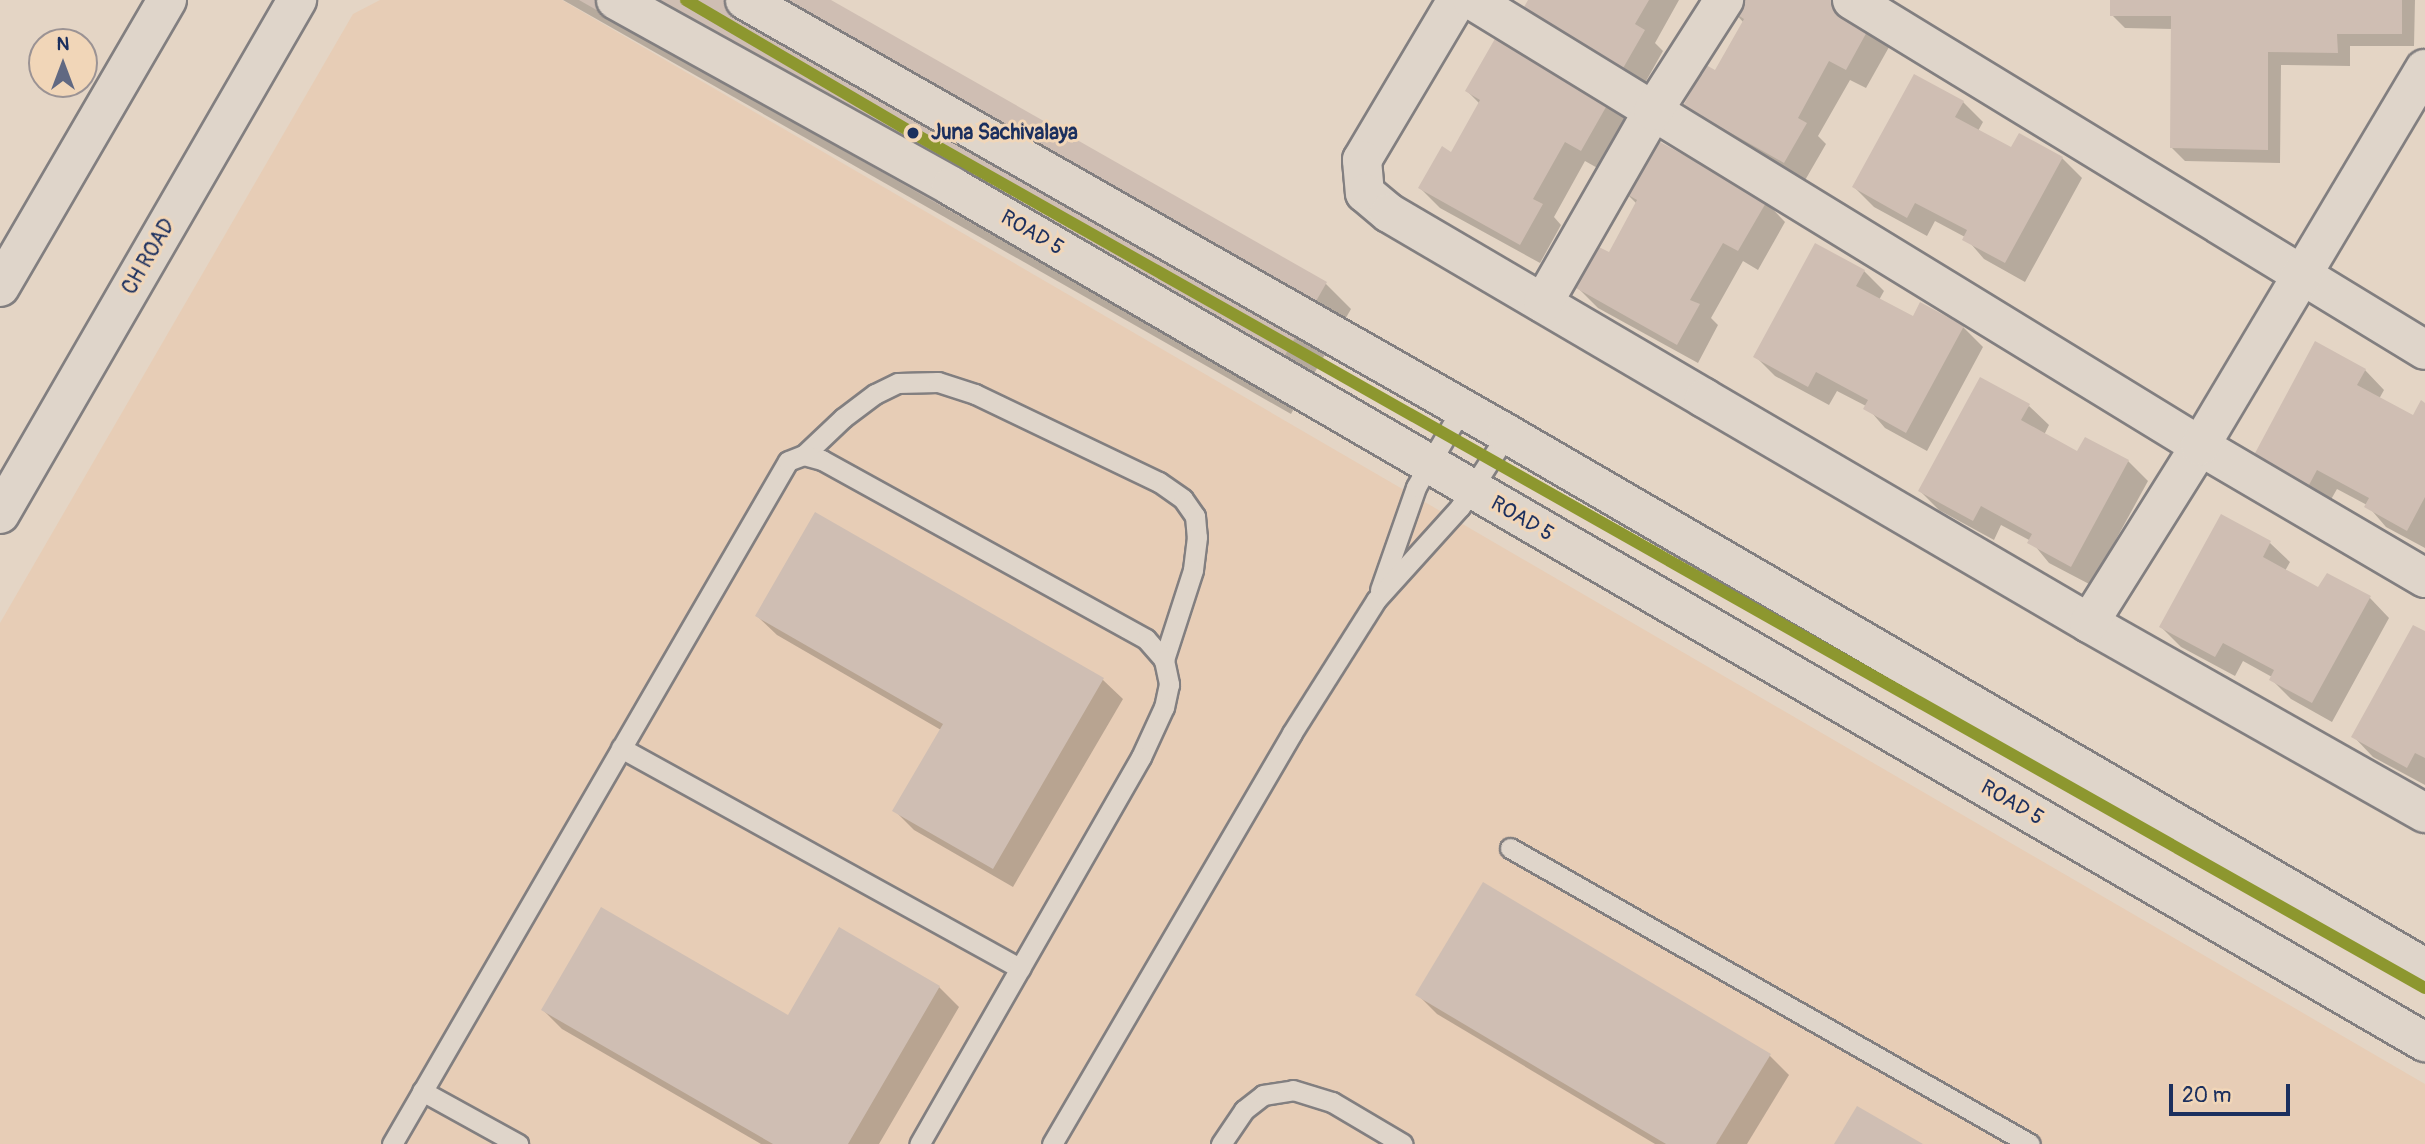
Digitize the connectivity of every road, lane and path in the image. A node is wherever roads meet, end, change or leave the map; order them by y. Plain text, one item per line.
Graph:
1 (167, 0) edge
2 (297, 0) edge
3 (616, 0) edge
4 (745, 0) edge
5 (1457, 0) edge
6 (1472, 0) edge
7 (1724, 0) edge
8 (1852, 0) edge
9 (2425, 69) edge
10 (1653, 111) junction
11 (2301, 276) junction
12 (0, 287) edge
13 (1543, 303) junction
14 (2425, 350) edge
15 (1462, 408) junction
16 (1507, 434) junction
17 (2200, 446) junction
18 (804, 455) junction
19 (1428, 465) junction
20 (1469, 489) junction
21 (0, 514) edge
22 (2425, 578) edge
23 (1376, 600) junction
24 (2090, 623) junction
25 (1164, 660) junction
26 (621, 748) junction
27 (2425, 813) edge
28 (1510, 848) dead end
29 (1020, 968) junction
30 (2425, 968) edge
31 (2425, 1042) edge
32 (422, 1091) junction
33 (392, 1144) edge
34 (518, 1144) edge
35 (919, 1144) edge
36 (1052, 1144) edge
37 (1221, 1144) edge
38 (1403, 1144) edge
39 (2031, 1144) edge

1 - 12 street
2 - 21 street, CH ROAD
3 - 19 street, ROAD 5
4 - 15 street
5 - 13 street
6 - 10 street
7 - 10 street
8 - 11 street
9 - 11 street
10 - 13 street
10 - 17 street
11 - 14 street
11 - 17 street
13 - 24 street
15 - 16 street
15 - 19 lane
16 - 20 lane
16 - 30 street
17 - 22 street
17 - 24 street
18 - 25 lane
18 - 25 lane
18 - 26 lane
19 - 20 street, ROAD 5
19 - 23 lane
20 - 23 lane
20 - 31 street, ROAD 5
23 - 36 lane
24 - 27 street
25 - 29 lane
26 - 29 lane
26 - 32 lane
28 - 39 lane
29 - 35 lane
32 - 33 lane
32 - 34 lane
37 - 38 lane

